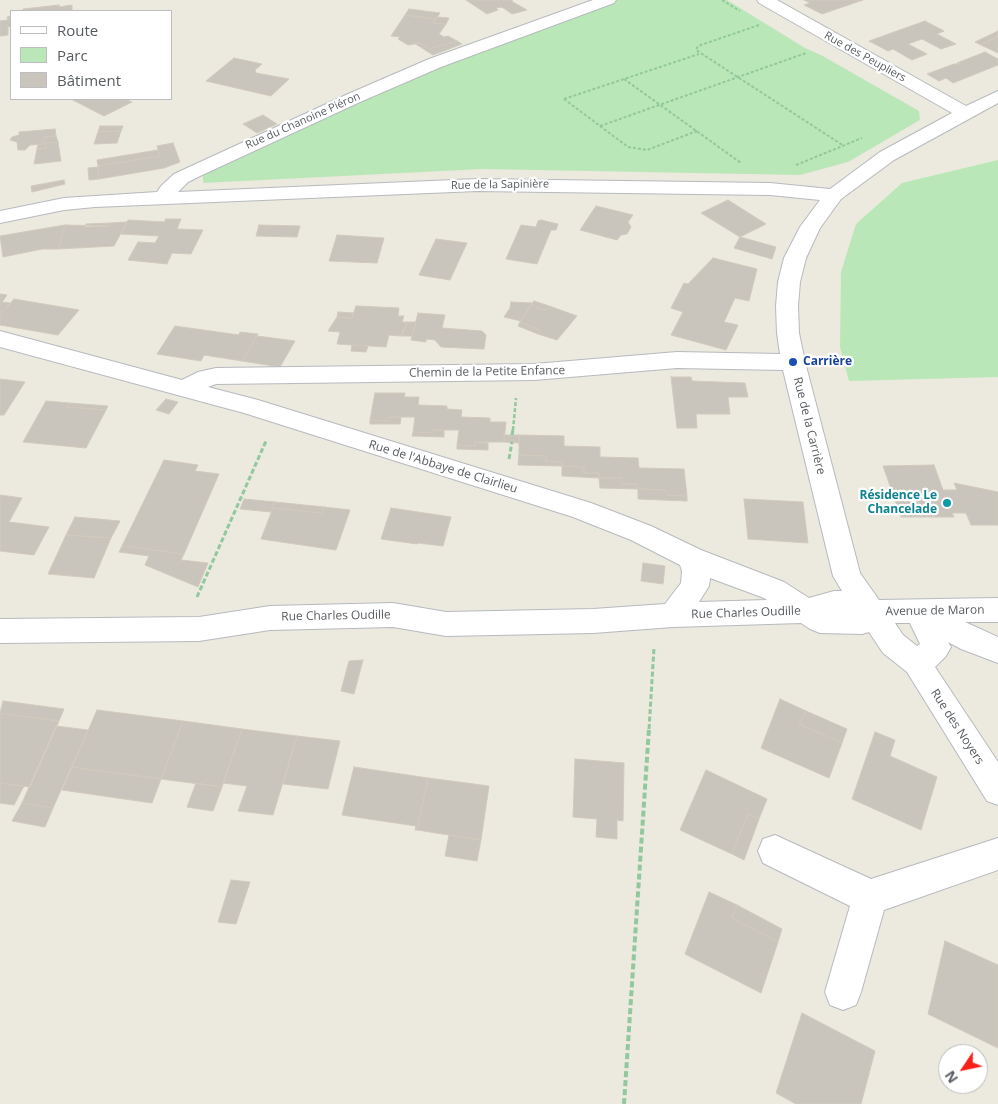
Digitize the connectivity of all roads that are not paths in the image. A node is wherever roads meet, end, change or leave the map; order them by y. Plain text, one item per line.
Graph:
1 (608, 0) edge
2 (765, 0) edge
3 (998, 96) edge
4 (965, 113) junction
5 (834, 195) junction
6 (166, 198) junction
7 (0, 217) edge
8 (0, 339) edge
9 (793, 362) junction
10 (183, 389) junction
11 (691, 558) junction
12 (998, 610) edge
13 (806, 611) junction
14 (918, 611) junction
15 (871, 612) junction
16 (664, 616) junction
17 (0, 631) edge
18 (998, 650) edge
19 (918, 664) junction
20 (998, 790) edge
21 (775, 851) dead end
22 (998, 854) edge
23 (870, 897) junction
24 (843, 992) dead end

1 - 6 street, Rue du Chanoine Piéron
2 - 4 street, Rue des Peupliers
3 - 4 street, Rue de la Carrière
4 - 5 street, Rue de la Carrière
5 - 6 street, Rue de la Sapinière
5 - 9 street, Rue de la Carrière
6 - 7 street
8 - 10 street, Rue de l'Abbaye de Clairlieu
9 - 10 street, Chemin de la Petite Enfance
9 - 15 street, Rue de la Carrière
10 - 11 street, Rue de l'Abbaye de Clairlieu
11 - 13 street, Rue de l'Abbaye de Clairlieu
11 - 16 street, Rue Charles Oudille
12 - 14 street, Avenue de Maron
13 - 15 street, Rue Charles Oudille
13 - 16 street, Rue Charles Oudille
14 - 15 street, Avenue de Maron
14 - 18 street
14 - 19 street
15 - 19 street, Rue des Noyers
16 - 17 street, Rue Charles Oudille
19 - 20 street, Rue des Noyers
21 - 23 street
22 - 23 street
23 - 24 street

